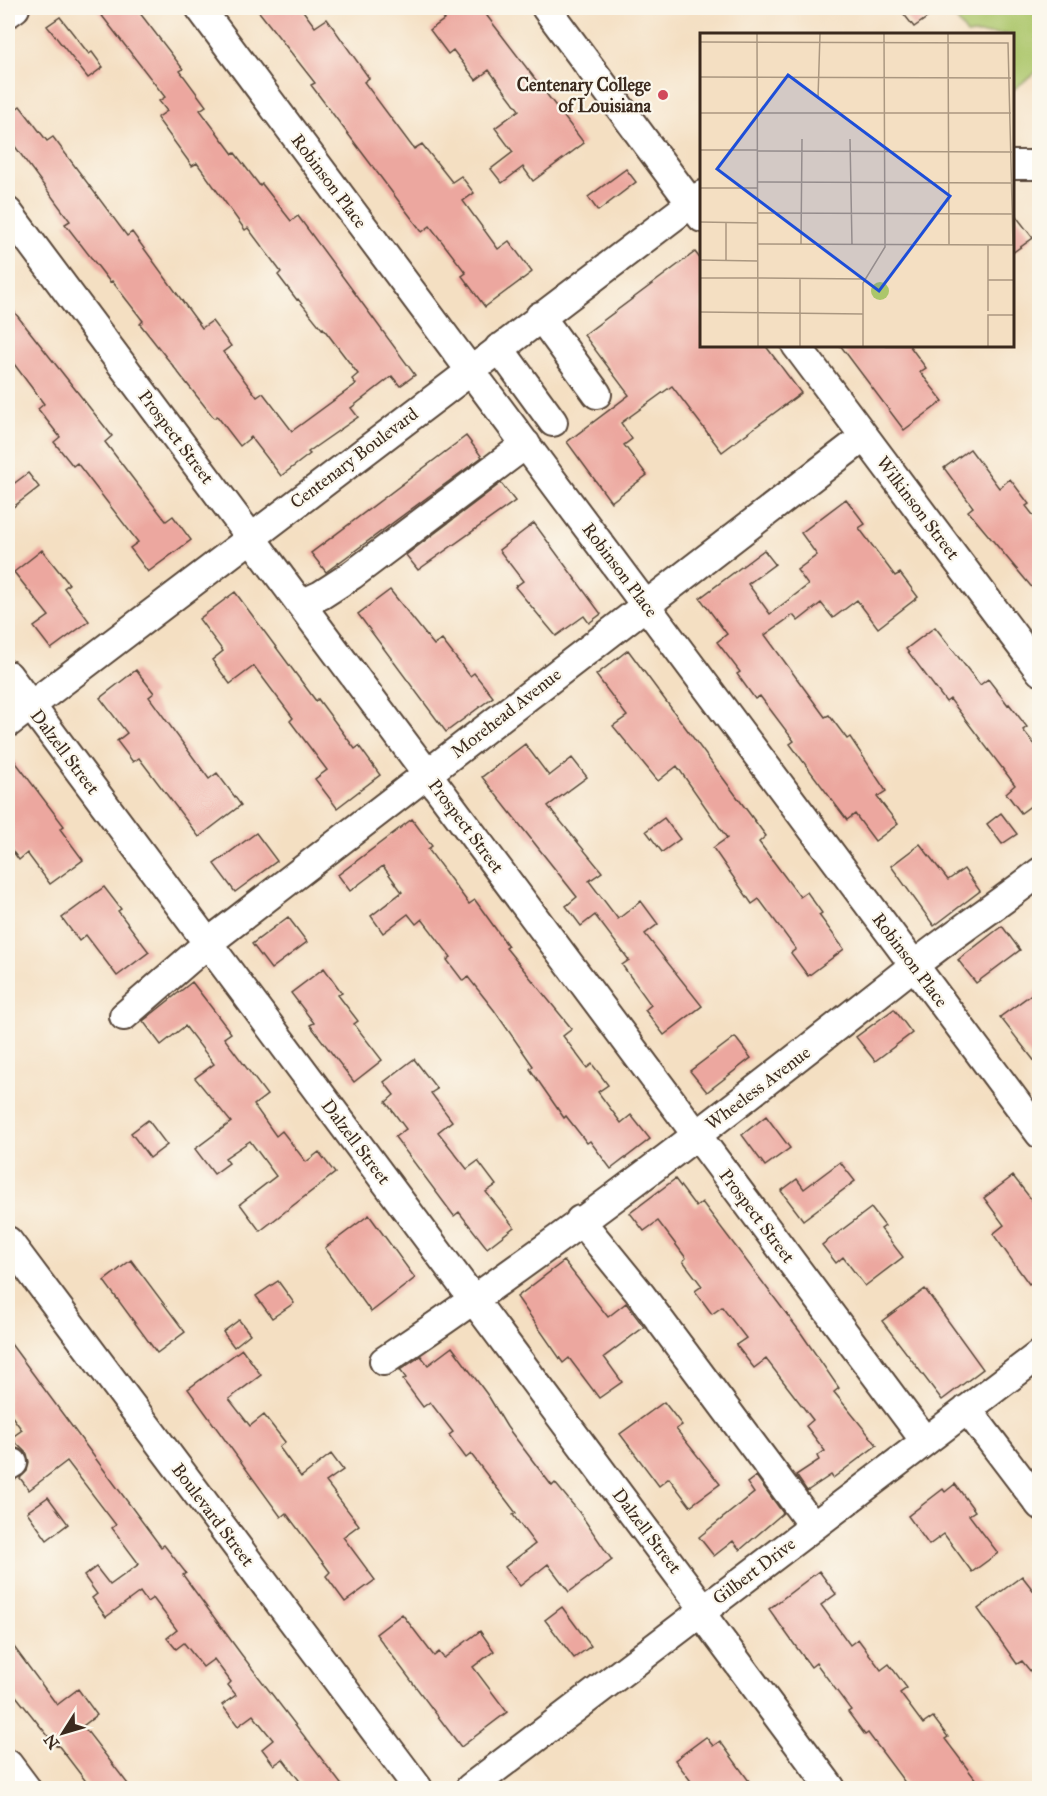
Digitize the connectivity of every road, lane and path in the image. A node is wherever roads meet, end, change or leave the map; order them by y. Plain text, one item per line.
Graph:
1 (15, 8) edge
2 (200, 8) edge
3 (546, 8) edge
4 (8, 13) edge
5 (698, 205) edge
6 (8, 212) edge
7 (540, 316) junction
8 (797, 346) edge
9 (499, 348) junction
10 (470, 370) junction
11 (597, 394) dead end
12 (553, 422) dead end
13 (864, 437) junction
14 (526, 444) junction
15 (251, 537) junction
16 (301, 604) junction
17 (645, 604) junction
18 (1040, 671) edge
19 (8, 675) edge
20 (30, 705) junction
21 (8, 723) edge
22 (427, 774) junction
23 (1040, 872) edge
24 (208, 943) junction
25 (914, 966) junction
26 (124, 1016) dead end
27 (1040, 1134) edge
28 (696, 1135) junction
29 (580, 1220) junction
30 (8, 1241) edge
31 (474, 1301) junction
32 (1040, 1354) edge
33 (384, 1361) dead end
34 (967, 1409) junction
35 (925, 1441) junction
36 (1040, 1504) edge
37 (813, 1526) junction
38 (702, 1610) junction
39 (8, 1764) edge
40 (26, 1788) edge
41 (418, 1788) edge
42 (470, 1788) edge
43 (831, 1788) edge

1 - 4 street
2 - 10 street, Robinson Place
3 - 5 street
5 - 7 street, Centenary Boulevard
6 - 15 street, Prospect Street
7 - 9 street, Centenary Boulevard
7 - 11 street
8 - 13 street, Wilkinson Street
9 - 10 street, Centenary Boulevard
9 - 12 street
10 - 14 street, Robinson Place
10 - 15 street, Centenary Boulevard
13 - 17 street, Morehead Avenue
13 - 18 street, Wilkinson Street
14 - 16 street
14 - 17 street, Robinson Place
15 - 16 street, Prospect Street
15 - 20 street, Centenary Boulevard
16 - 22 street, Prospect Street
17 - 22 street, Morehead Avenue
17 - 25 street, Robinson Place
19 - 20 street, Dalzell Street
20 - 21 street, Centenary Boulevard
20 - 24 street, Dalzell Street
22 - 24 street, Morehead Avenue
22 - 28 street, Prospect Street
23 - 25 street, Wheeless Avenue
24 - 26 street, Morehead Avenue
24 - 31 street, Dalzell Street
25 - 27 street, Robinson Place
25 - 28 street, Wheeless Avenue
28 - 29 street, Wheeless Avenue
28 - 35 street, Prospect Street
29 - 31 street, Wheeless Avenue
29 - 37 street
30 - 41 street, Boulevard Street
31 - 33 street, Wheeless Avenue
31 - 38 street, Dalzell Street
32 - 34 street, Gilbert Drive
34 - 35 street, Gilbert Drive
34 - 36 street
35 - 37 street, Gilbert Drive
37 - 38 street, Gilbert Drive
38 - 42 street, Gilbert Drive
38 - 43 street, Dalzell Street
39 - 40 street

